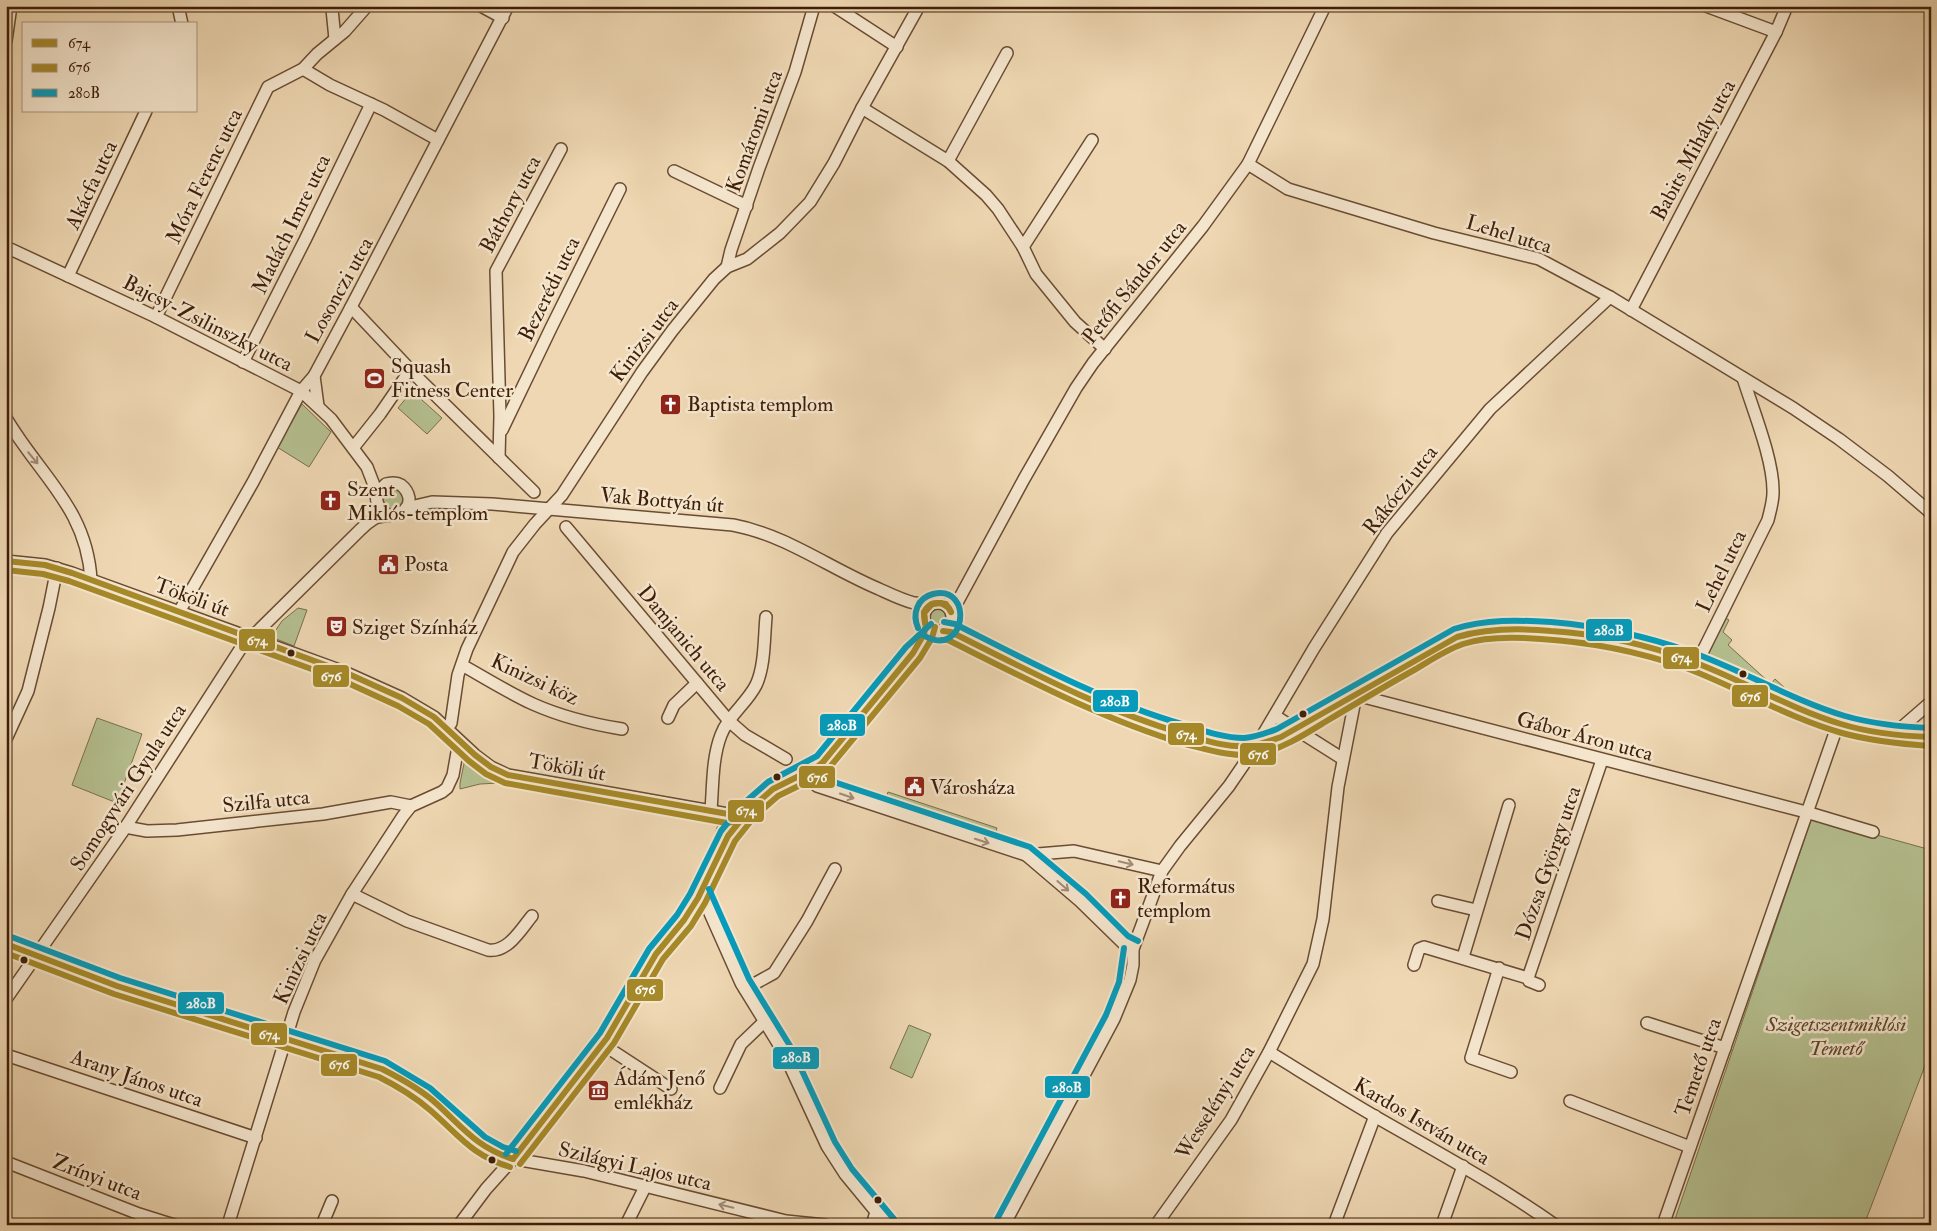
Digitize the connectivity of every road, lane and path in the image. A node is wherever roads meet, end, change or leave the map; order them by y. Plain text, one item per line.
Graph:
1 (11, 6) edge
2 (178, 6) edge
3 (330, 6) edge
4 (367, 6) edge
5 (481, 6) edge
6 (508, 6) edge
7 (814, 6) edge
8 (834, 6) edge
9 (919, 6) edge
10 (1325, 6) edge
11 (1706, 6) edge
12 (1787, 6) edge
13 (503, 18) junction
14 (182, 22) edge
15 (1776, 32) junction
16 (6, 39) edge
17 (335, 39) junction
18 (897, 47) junction
19 (1007, 53) dead end
20 (303, 69) junction
21 (371, 104) junction
22 (862, 108) junction
23 (146, 112) edge
24 (438, 140) junction
25 (1092, 140) dead end
26 (561, 149) dead end
27 (948, 161) junction
28 (1248, 164) junction
29 (674, 171) dead end
30 (620, 189) dead end
31 (747, 206) junction
32 (6, 247) edge
33 (1023, 247) junction
34 (727, 267) junction
35 (68, 276) junction
36 (1610, 297) junction
37 (351, 307) junction
38 (1631, 310) junction
39 (156, 317) junction
40 (1105, 348) junction
41 (243, 362) junction
42 (411, 369) junction
43 (314, 376) junction
44 (1743, 378) junction
45 (299, 396) junction
46 (318, 406) junction
47 (6, 418) edge
48 (500, 434) junction
49 (353, 448) junction
50 (498, 458) junction
51 (367, 468) junction
52 (386, 484) junction
53 (534, 492) dead end
54 (408, 494) junction
55 (377, 499) junction
56 (446, 502) junction
57 (406, 508) junction
58 (550, 509) junction
59 (1931, 513) edge
60 (388, 515) junction
61 (566, 527) dead end
62 (360, 530) junction
63 (6, 561) edge
64 (56, 568) junction
65 (91, 580) junction
66 (968, 581) junction
67 (862, 582) junction
68 (937, 603) junction
69 (179, 612) junction
70 (952, 615) junction
71 (766, 617) dead end
72 (932, 627) junction
73 (248, 637) junction
74 (994, 652) junction
75 (1697, 663) junction
76 (462, 665) junction
77 (697, 683) junction
78 (1356, 695) junction
79 (1931, 702) edge
80 (1275, 716) junction
81 (668, 718) dead end
82 (729, 721) junction
83 (1838, 724) junction
84 (447, 729) junction
85 (622, 729) dead end
86 (1294, 729) junction
87 (1893, 735) junction
88 (1931, 737) edge
89 (6, 739) edge
90 (459, 741) junction
91 (1259, 742) junction
92 (786, 759) dead end
93 (1343, 759) junction
94 (1602, 760) junction
95 (808, 771) junction
96 (1509, 805) dead end
97 (411, 806) junction
98 (711, 810) junction
99 (749, 810) junction
100 (1806, 812) junction
101 (728, 814) junction
102 (125, 827) junction
103 (1873, 832) dead end
104 (1026, 855) junction
105 (716, 858) junction
106 (835, 869) dead end
107 (1162, 871) junction
108 (701, 893) junction
109 (352, 894) junction
110 (1438, 901) dead end
111 (1476, 910) junction
112 (532, 916) dead end
113 (6, 944) edge
114 (1134, 949) junction
115 (36, 956) junction
116 (1463, 958) junction
117 (1414, 965) dead end
118 (1499, 968) junction
119 (1528, 978) junction
120 (1539, 985) dead end
121 (745, 990) junction
122 (6, 999) edge
123 (764, 1021) junction
124 (1647, 1023) dead end
125 (287, 1040) junction
126 (602, 1044) junction
127 (1725, 1048) junction
128 (1269, 1052) junction
129 (6, 1055) edge
130 (1511, 1072) dead end
131 (720, 1088) dead end
132 (671, 1089) dead end
133 (1570, 1101) dead end
134 (1375, 1116) junction
135 (256, 1138) junction
136 (1690, 1147) junction
137 (513, 1159) junction
138 (6, 1162) edge
139 (1463, 1166) junction
140 (646, 1187) junction
141 (332, 1202) dead end
142 (876, 1212) junction
143 (767, 1221) edge
144 (174, 1225) edge
145 (228, 1225) edge
146 (322, 1225) edge
147 (458, 1225) edge
148 (626, 1225) edge
149 (825, 1225) edge
150 (872, 1225) edge
151 (887, 1225) edge
152 (1004, 1225) edge
153 (1156, 1225) edge
154 (1334, 1225) edge
155 (1442, 1225) edge
156 (1556, 1225) edge
157 (1663, 1225) edge

1 - 16 street
2 - 14 street
3 - 17 street
4 - 17 street, Móra Ferenc utca
5 - 13 street
6 - 13 street, Losonczi utca
7 - 31 street, Komáromi utca
8 - 18 street
9 - 18 street, Kinizsi utca
10 - 28 street, Petőfi Sándor utca
11 - 15 street
12 - 15 street, Babits Mihály utca
13 - 24 street, Losonczi utca
15 - 38 street, Babits Mihály utca
17 - 20 street, Móra Ferenc utca
18 - 22 street, Kinizsi utca
19 - 27 street
20 - 21 street
20 - 39 street, Móra Ferenc utca
21 - 24 street
21 - 41 street, Madách Imre utca
22 - 27 street
22 - 34 street, Kinizsi utca
23 - 35 street, Akácfa utca
24 - 37 street, Losonczi utca
25 - 33 street
26 - 48 street, Báthory utca
27 - 33 street
28 - 36 street, Lehel utca
28 - 40 street, Petőfi Sándor utca
29 - 31 street
30 - 48 street, Bezerédi utca
31 - 34 street, Komáromi utca
32 - 35 street, Bajcsy-Zsilinszky utca
33 - 40 street
34 - 58 street, Kinizsi utca
35 - 39 street, Bajcsy-Zsilinszky utca
36 - 38 street, Lehel utca
36 - 80 street, Rákóczi utca
37 - 42 street
37 - 43 street, Losonczi utca
38 - 44 street, Lehel utca
39 - 41 street, Bajcsy-Zsilinszky utca
40 - 66 street, Petőfi Sándor utca
41 - 45 street, Bajcsy-Zsilinszky utca
42 - 49 street
42 - 50 street
43 - 45 street, Losonczi utca
43 - 46 street
44 - 59 street, Lehel utca
44 - 75 street, Lehel utca
45 - 46 street, Bajcsy-Zsilinszky utca
45 - 69 street, Losonczi utca
46 - 49 street, Bajcsy-Zsilinszky utca
47 -> 65 street
48 - 50 street, Báthory utca
49 - 51 street, Bajcsy-Zsilinszky utca
50 - 53 street
51 - 52 street, Bajcsy-Zsilinszky utca
51 - 55 street, Bajcsy-Zsilinszky utca
52 - 54 street
52 - 55 street
54 - 56 street, Vak Bottyán út
54 - 57 street
55 - 60 street
55 - 62 street
56 - 57 street, Vak Bottyán út
56 - 58 street, Vak Bottyán út
57 - 60 street
58 - 67 street, Vak Bottyán út
58 - 76 street, Kinizsi utca
60 - 62 street
61 - 77 street, Damjanich utca
62 - 73 street, Somogyvári Gyula utca
63 - 64 street, Tököli út
64 - 65 street, Tököli út
64 - 89 street
65 - 69 street, Tököli út
66 - 68 street, Petőfi Sándor utca
66 - 70 street, Petőfi Sándor utca
67 - 68 street, Vak Bottyán út
67 - 72 street, Vak Bottyán út
68 - 70 street
68 - 72 street
69 - 73 street, Tököli út
70 - 72 street
70 - 74 street
71 - 82 street
72 - 74 street, Vak Bottyán út
72 - 95 street
73 - 84 street, Tököli út
73 - 102 street, Somogyvári Gyula utca
74 - 91 street
75 - 78 street
75 - 83 street
76 - 84 street, Kinizsi utca
76 - 85 street, Kinizsi köz
77 - 81 street
77 - 82 street, Damjanich utca
78 - 86 street
78 - 93 street, Wesselényi utca
78 - 94 street, Gábor Áron utca
79 - 87 street
80 - 86 street
80 - 91 street, Rákóczi utca
82 - 92 street, Damjanich utca
82 - 98 street
83 - 87 street
83 - 100 street, Temető utca
84 - 90 street, Tököli út
86 - 91 street
86 - 93 street
87 - 88 street
90 - 97 street, Kinizsi utca
90 - 98 street, Tököli út
91 - 107 street, Rákóczi utca
93 - 128 street, Wesselényi utca
94 - 100 street, Gábor Áron utca
94 - 119 street, Dózsa György utca
95 - 99 street
95 -> 104 street
96 - 111 street
97 - 102 street, Szilfa utca
97 - 109 street, Kinizsi utca
98 - 101 street, Tököli út
99 - 101 street
99 - 105 street
100 - 103 street, Gábor Áron utca
100 - 127 street, Temető utca
101 - 105 street
102 - 115 street, Somogyvári Gyula utca
104 -> 107 street
104 -> 114 street
105 - 108 street
106 - 121 street
107 - 114 street, Rákóczi utca
108 - 121 street
108 - 126 street
109 - 112 street
109 - 125 street, Kinizsi utca
110 - 111 street
111 - 116 street
113 - 115 street, Szilágyi Lajos utca
114 - 152 street, Rákóczi utca
115 - 122 street, Somogyvári Gyula utca
115 - 125 street, Szilágyi Lajos utca
116 - 117 street
116 - 118 street
118 - 119 street
118 - 130 street
119 - 120 street
121 - 123 street
123 - 131 street
123 - 142 street
124 - 127 street
125 - 135 street, Kinizsi utca
125 - 137 street, Szilágyi Lajos utca
126 - 132 street
126 - 137 street
127 - 136 street, Temető utca
128 - 134 street, Kardos István utca
128 - 153 street, Wesselényi utca
129 - 135 street, Arany János utca
133 - 136 street
134 - 139 street, Kardos István utca
134 - 154 street
135 - 145 street, Kinizsi utca
136 - 157 street, Temető utca
137 - 140 street, Szilágyi Lajos utca
137 - 147 street
138 - 144 street, Zrínyi utca
139 - 155 street
139 - 156 street, Kardos István utca
143 -> 140 street, Szilágyi Lajos utca
140 - 148 street
141 - 146 street
142 - 150 street
142 - 151 street
143 - 149 street, Szilágyi Lajos utca

